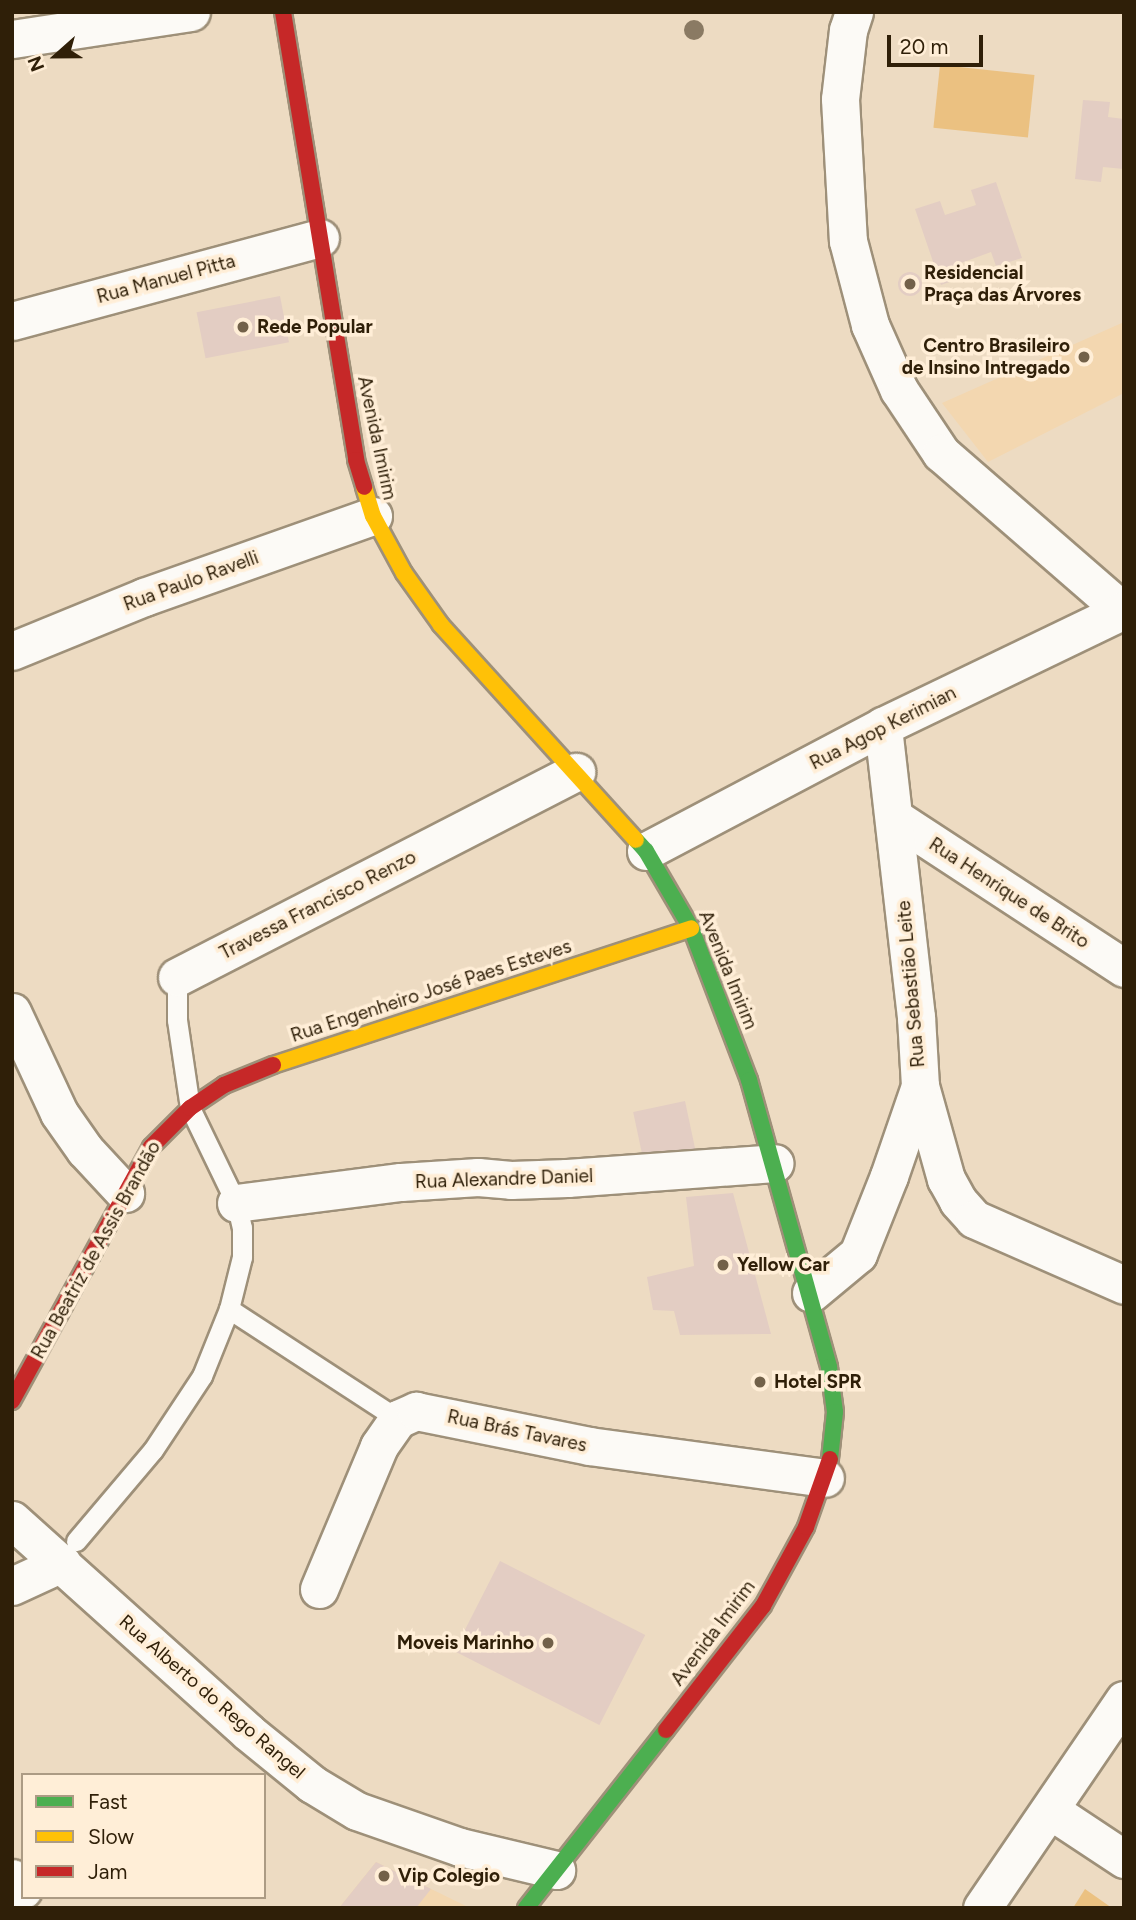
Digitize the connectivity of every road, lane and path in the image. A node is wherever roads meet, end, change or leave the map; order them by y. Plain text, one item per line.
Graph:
1 (191, 12) edge
2 (282, 12) edge
3 (854, 12) edge
4 (12, 39) edge
5 (320, 238) junction
6 (12, 320) edge
7 (373, 516) junction
8 (1123, 611) edge
9 (12, 651) edge
10 (883, 726) junction
11 (576, 772) junction
12 (895, 818) junction
13 (646, 851) junction
14 (691, 928) junction
15 (1124, 968) edge
16 (177, 977) joint
17 (12, 1012) edge
18 (920, 1086) junction
19 (190, 1108) junction
20 (774, 1163) junction
21 (125, 1193) junction
22 (236, 1202) junction
23 (1124, 1285) edge
24 (811, 1293) junction
25 (229, 1309) junction
26 (12, 1401) edge
27 (398, 1419) junction
28 (825, 1478) junction
29 (12, 1520) edge
30 (69, 1552) junction
31 (12, 1586) edge
32 (318, 1589) dead end
33 (1124, 1700) edge
34 (1050, 1810) junction
35 (1124, 1859) edge
36 (556, 1870) junction
37 (526, 1908) edge
38 (982, 1908) edge

1 - 4 street
2 - 5 main road, Avenida Imirim
3 - 8 street
5 - 6 street, Rua Manuel Pitta
5 - 7 main road, Avenida Imirim
7 - 9 street, Rua Paulo Ravelli
7 - 11 main road, Avenida Imirim
8 - 10 street, Rua Agop Kerimian
10 - 12 street, Rua Sebastião Leite
10 - 13 street, Rua Agop Kerimian
11 - 13 main road, Avenida Imirim
11 - 16 street, Travessa Francisco Renzo
12 - 15 street, Rua Henrique de Brito
12 - 18 street, Rua Sebastião Leite
13 - 14 main road, Avenida Imirim
14 - 19 main road, Rua Engenheiro José Paes Esteves
14 - 20 main road, Avenida Imirim
16 - 19 lane, Travessa Francisco Renzo
17 - 21 street
18 - 23 street
18 - 24 street, Rua Sebastião Leite
19 - 21 main road, Rua Beatriz de Assis Brandão
19 - 22 lane, Travessa Francisco Renzo
20 - 22 street, Rua Alexandre Daniel
20 - 24 main road, Avenida Imirim
21 - 26 main road, Rua Beatriz de Assis Brandão
22 - 25 lane, Travessa Francisco Renzo
24 - 28 main road, Avenida Imirim
25 - 27 lane
25 - 30 lane, Travessa Francisco Renzo
27 - 28 street, Rua Brás Tavares
27 - 32 street
28 - 36 main road, Avenida Imirim
29 - 30 street, Rua Alberto do Rego Rangel
30 - 31 street
30 - 36 street, Rua Alberto do Rego Rangel
33 - 34 street
34 - 35 street
34 - 38 street
36 - 37 main road, Avenida Imirim

